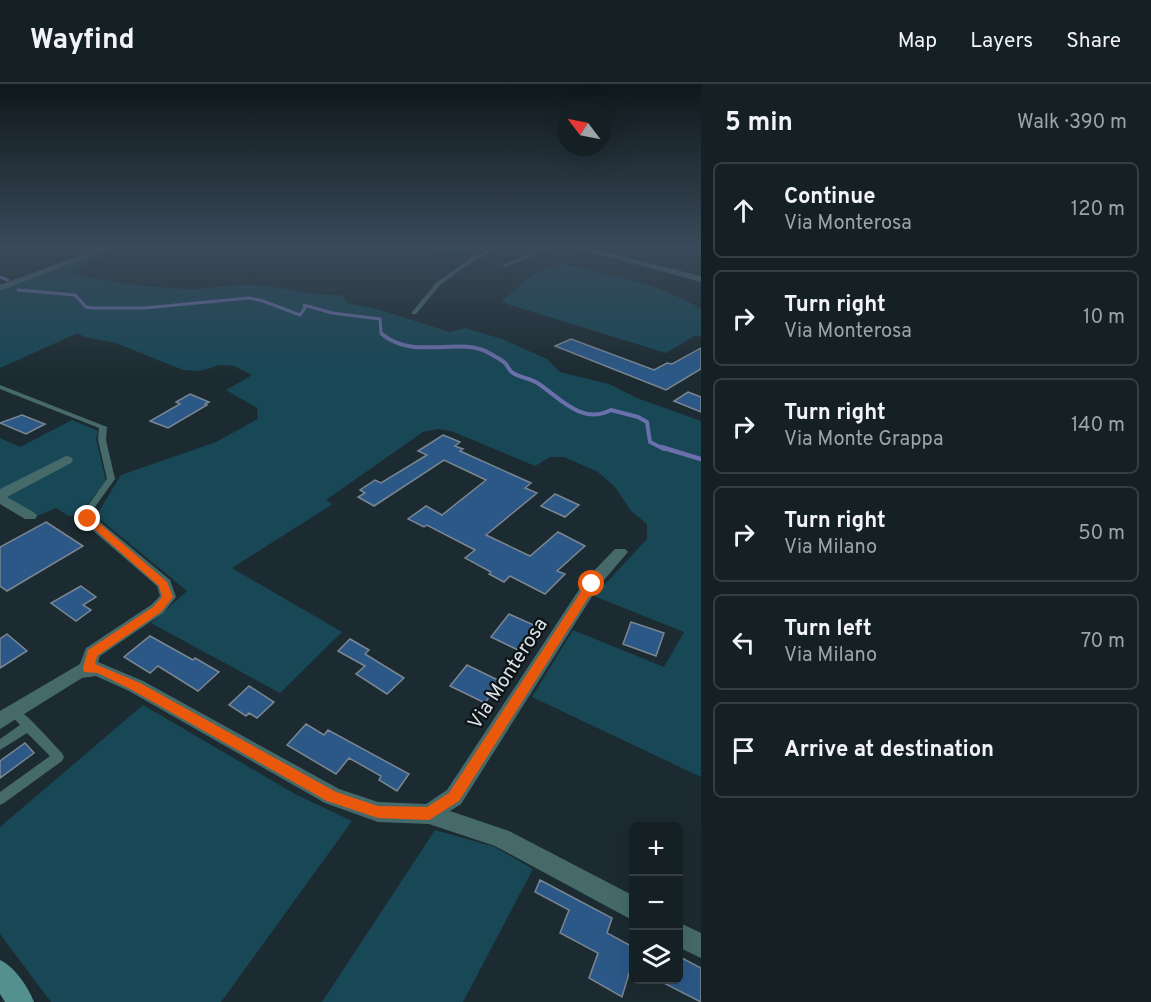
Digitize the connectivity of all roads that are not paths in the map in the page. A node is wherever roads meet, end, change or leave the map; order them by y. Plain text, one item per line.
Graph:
1 (434, 289) edge
2 (414, 313) dead end
3 (0, 387) edge
4 (66, 460) dead end
5 (0, 496) edge
6 (30, 516) dead end
7 (88, 519) joint
8 (620, 552) dead end
9 (88, 668) junction
10 (7, 717) edge
11 (28, 726) junction
12 (0, 745) edge
13 (0, 798) edge
14 (429, 814) junction
15 (629, 907) edge
16 (683, 937) edge
17 (701, 946) edge
18 (0, 973) edge
19 (21, 1002) edge

1 - 2 lane
3 - 7 lane
4 - 5 street
5 - 6 street
7 - 9 street
8 - 14 street, Via Monterosa
9 - 10 street
9 - 14 street
10 - 11 lane
11 - 12 lane
11 - 13 lane
14 - 15 street
16 - 17 street
18 - 19 street

